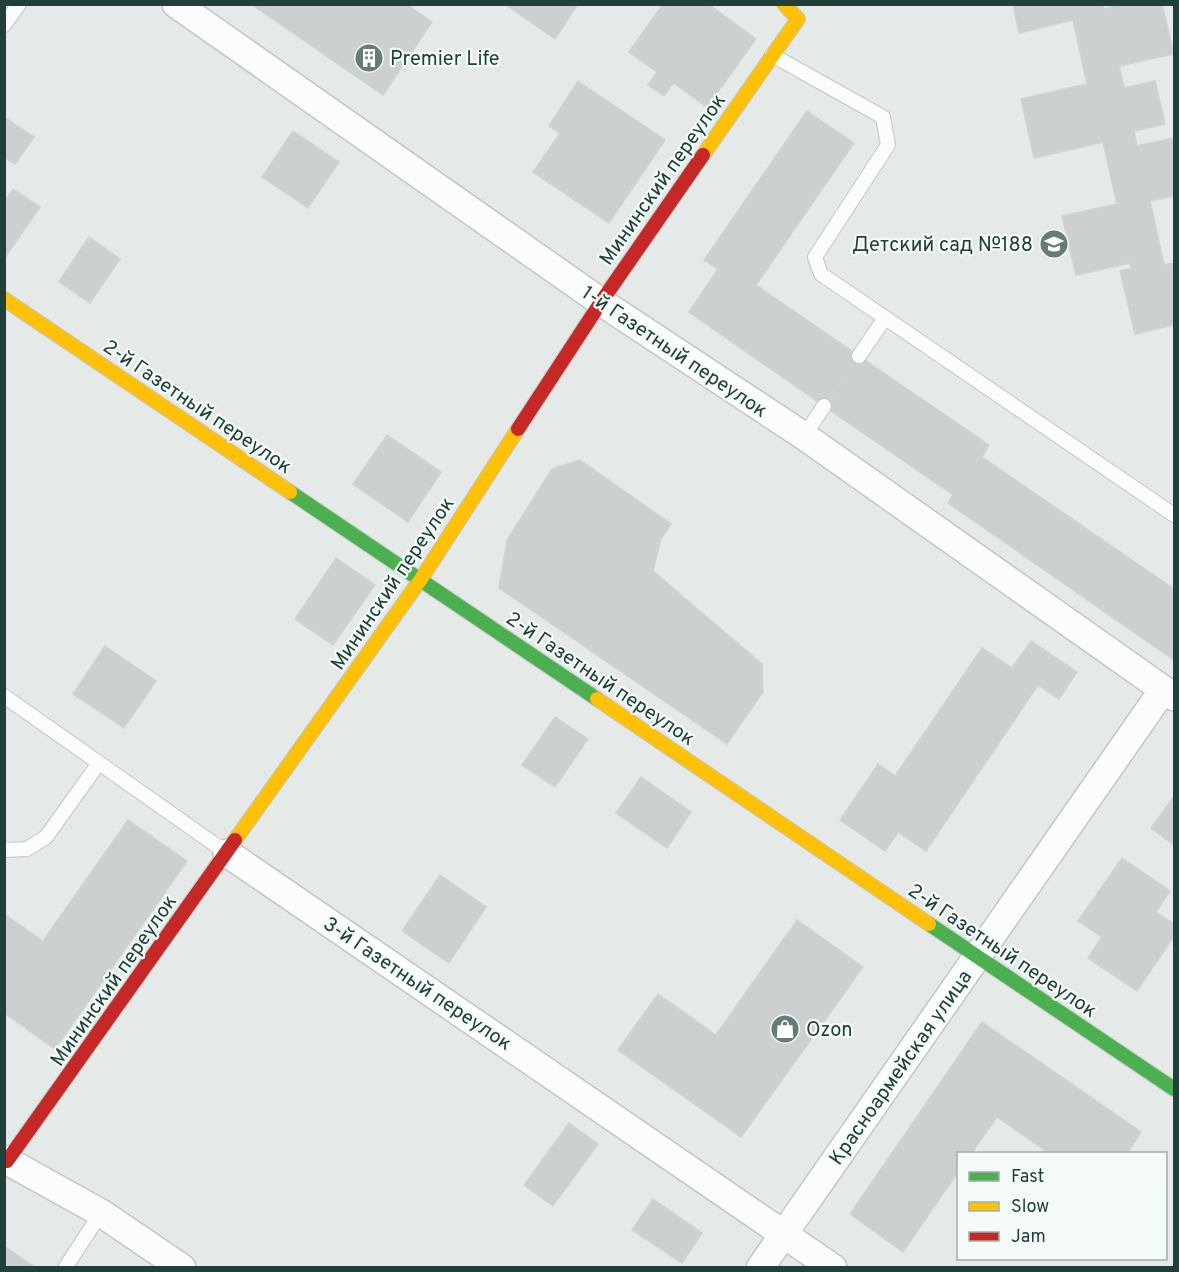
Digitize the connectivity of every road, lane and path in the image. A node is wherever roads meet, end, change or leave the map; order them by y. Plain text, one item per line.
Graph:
1 (19, 4) edge
2 (176, 4) edge
3 (784, 4) edge
4 (4, 25) edge
5 (772, 55) junction
6 (4, 299) edge
7 (601, 302) junction
8 (885, 318) junction
9 (859, 356) dead end
10 (824, 406) dead end
11 (804, 436) junction
12 (1174, 515) edge
13 (421, 579) junction
14 (1169, 693) edge
15 (4, 696) edge
16 (99, 763) junction
17 (4, 849) edge
18 (227, 853) junction
19 (977, 957) junction
20 (1174, 1089) edge
21 (6, 1160) edge
22 (101, 1213) junction
23 (784, 1233) junction
24 (65, 1268) edge
25 (182, 1268) edge
26 (760, 1268) edge
27 (833, 1268) edge

1 - 4 lane
2 - 7 street, 1-й Газетный переулок
3 - 5 street, Мининский переулок
5 - 7 street, Мининский переулок
5 - 8 lane
6 - 13 street, 2-й Газетный переулок
7 - 11 street, 1-й Газетный переулок
7 - 13 street, Мининский переулок
8 - 9 lane
8 - 12 lane
10 - 11 lane
11 - 14 street, 1-й Газетный переулок
13 - 18 street, Мининский переулок
13 - 19 street, 2-й Газетный переулок
14 - 19 street, Красноармейская улица
15 - 16 lane, 3-й Газетный переулок
16 - 17 lane
16 - 18 lane, 3-й Газетный переулок
18 - 21 street, Мининский переулок
18 - 23 street, 3-й Газетный переулок
19 - 20 street, 2-й Газетный переулок
19 - 23 street, Красноармейская улица
21 - 22 street
22 - 24 lane
22 - 25 street
23 - 26 street, Красноармейская улица
23 - 27 street, 3-й Газетный переулок

